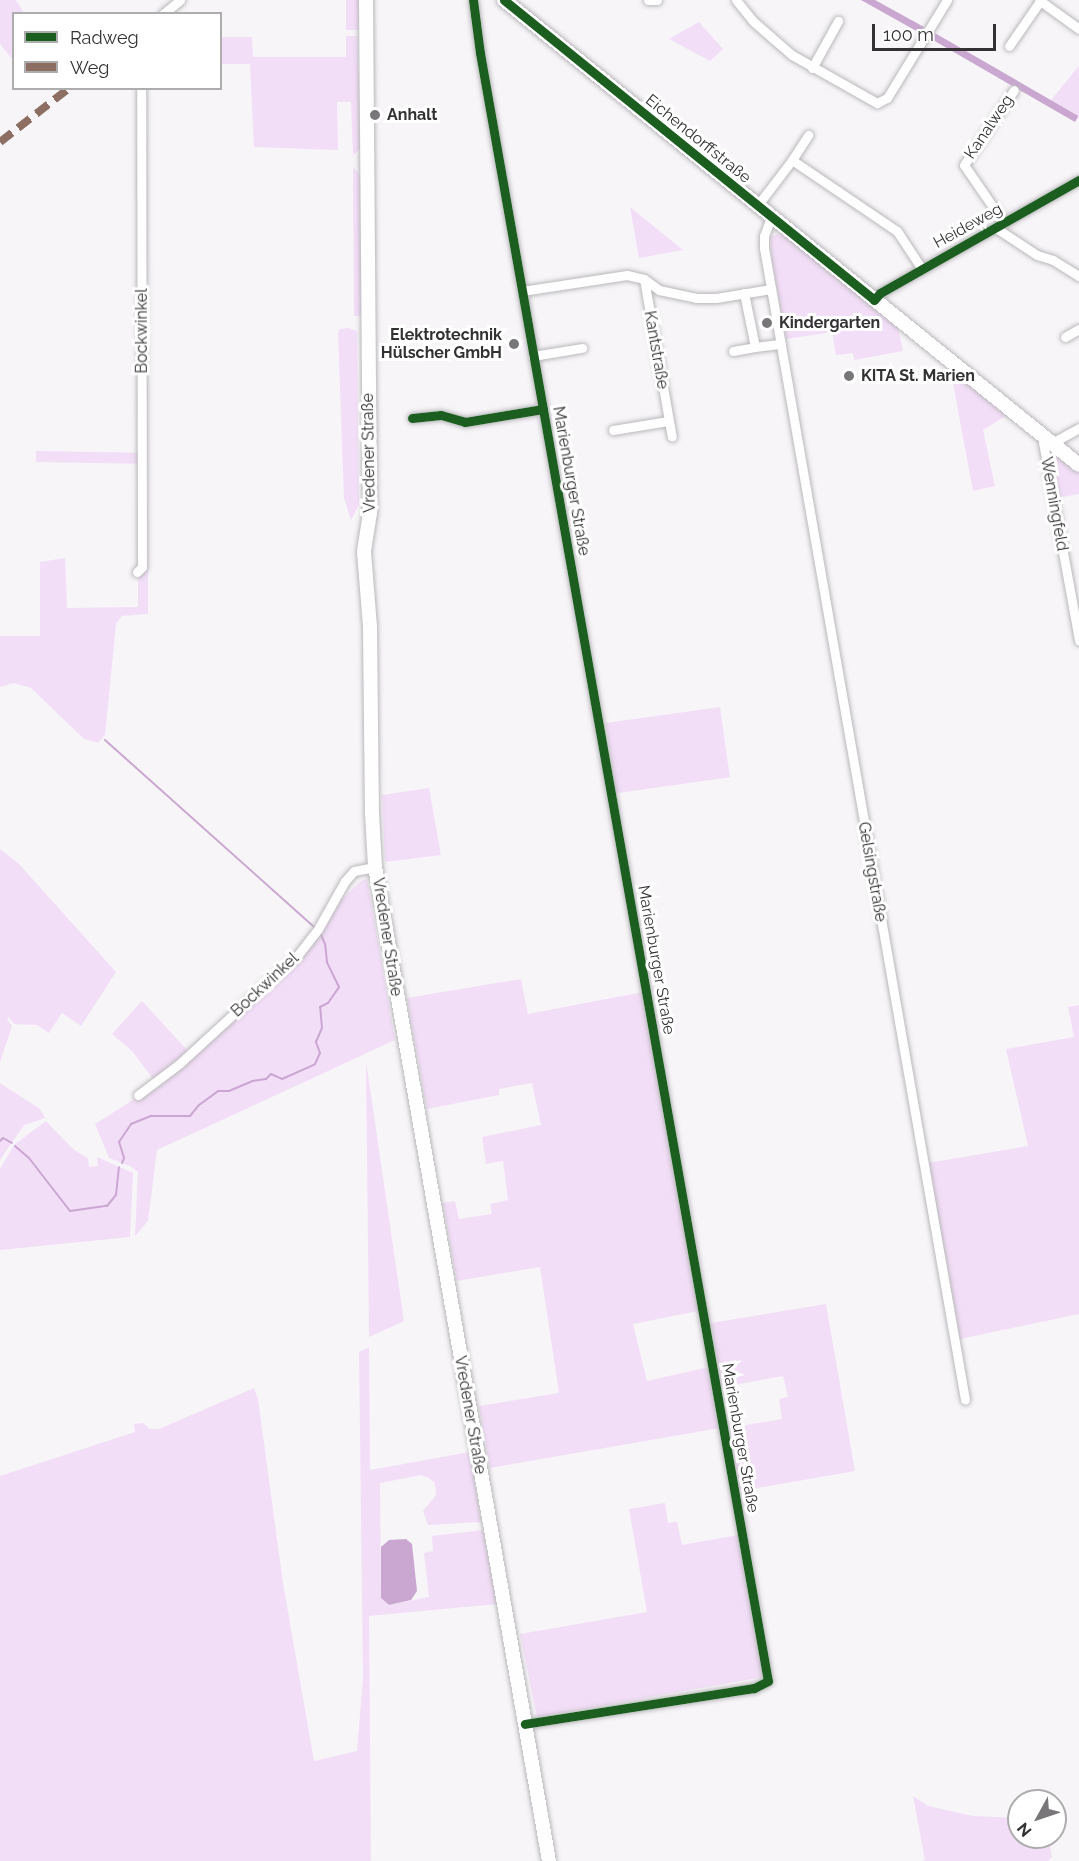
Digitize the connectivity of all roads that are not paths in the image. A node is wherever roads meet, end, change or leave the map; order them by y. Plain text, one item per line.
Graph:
1 (180, 0) edge
2 (366, 0) edge
3 (473, 0) edge
4 (504, 0) edge
5 (648, 0) edge
6 (657, 0) edge
7 (947, 0) edge
8 (1039, 0) edge
9 (741, 1) edge
10 (165, 12) edge
11 (838, 21) dead end
12 (1079, 29) edge
13 (1009, 46) dead end
14 (812, 68) junction
15 (141, 90) edge
16 (1014, 90) dead end
17 (808, 135) dead end
18 (792, 160) junction
19 (1079, 180) edge
20 (757, 206) junction
21 (771, 217) junction
22 (1000, 226) junction
23 (922, 269) junction
24 (1079, 276) edge
25 (644, 279) junction
26 (771, 289) junction
27 (522, 291) junction
28 (744, 293) junction
29 (874, 300) junction
30 (1079, 329) edge
31 (1065, 337) dead end
32 (781, 344) junction
33 (755, 347) junction
34 (582, 348) dead end
35 (733, 351) dead end
36 (533, 356) junction
37 (543, 409) junction
38 (412, 418) dead end
39 (668, 421) junction
40 (1079, 428) edge
41 (613, 430) dead end
42 (672, 437) dead end
43 (1049, 441) junction
44 (1079, 465) edge
45 (137, 572) dead end
46 (1079, 641) edge
47 (375, 867) junction
48 (138, 1095) dead end
49 (965, 1400) dead end
50 (525, 1724) junction
51 (549, 1861) edge

1 - 10 street
2 - 47 street, Vredener Straße
3 - 27 street, Marienburger Straße
4 - 20 street, Eichendorffstraße
5 - 6 street
7 - 14 street
8 - 12 street
8 - 13 street
9 - 14 street
11 - 14 street
15 - 45 street, Bockwinkel
16 - 22 street, Kanalweg
17 - 18 street
18 - 20 street
18 - 23 street
19 - 22 street, Heideweg
20 - 21 street, Eichendorffstraße
21 - 26 street, Gelsingstraße
21 - 29 street, Eichendorffstraße
22 - 23 street, Heideweg
22 - 24 street
23 - 29 street, Heideweg
25 - 27 street
25 - 28 street
25 - 39 street, Kantstraße
26 - 28 street
26 - 32 street, Gelsingstraße
27 - 36 street, Marienburger Straße
28 - 33 street
29 - 43 street, Eichendorffstraße
30 - 31 street
32 - 33 street
32 - 49 street, Gelsingstraße
33 - 35 street
34 - 36 street
36 - 37 street, Marienburger Straße
37 - 38 street
37 - 50 street, Marienburger Straße
39 - 41 street
39 - 42 street, Kantstraße
40 - 43 street
43 - 44 street, Eichendorffstraße
43 - 46 street, Wenningfeld
47 - 48 street, Bockwinkel
47 - 50 street, Vredener Straße
50 - 51 street, Vredener Straße

